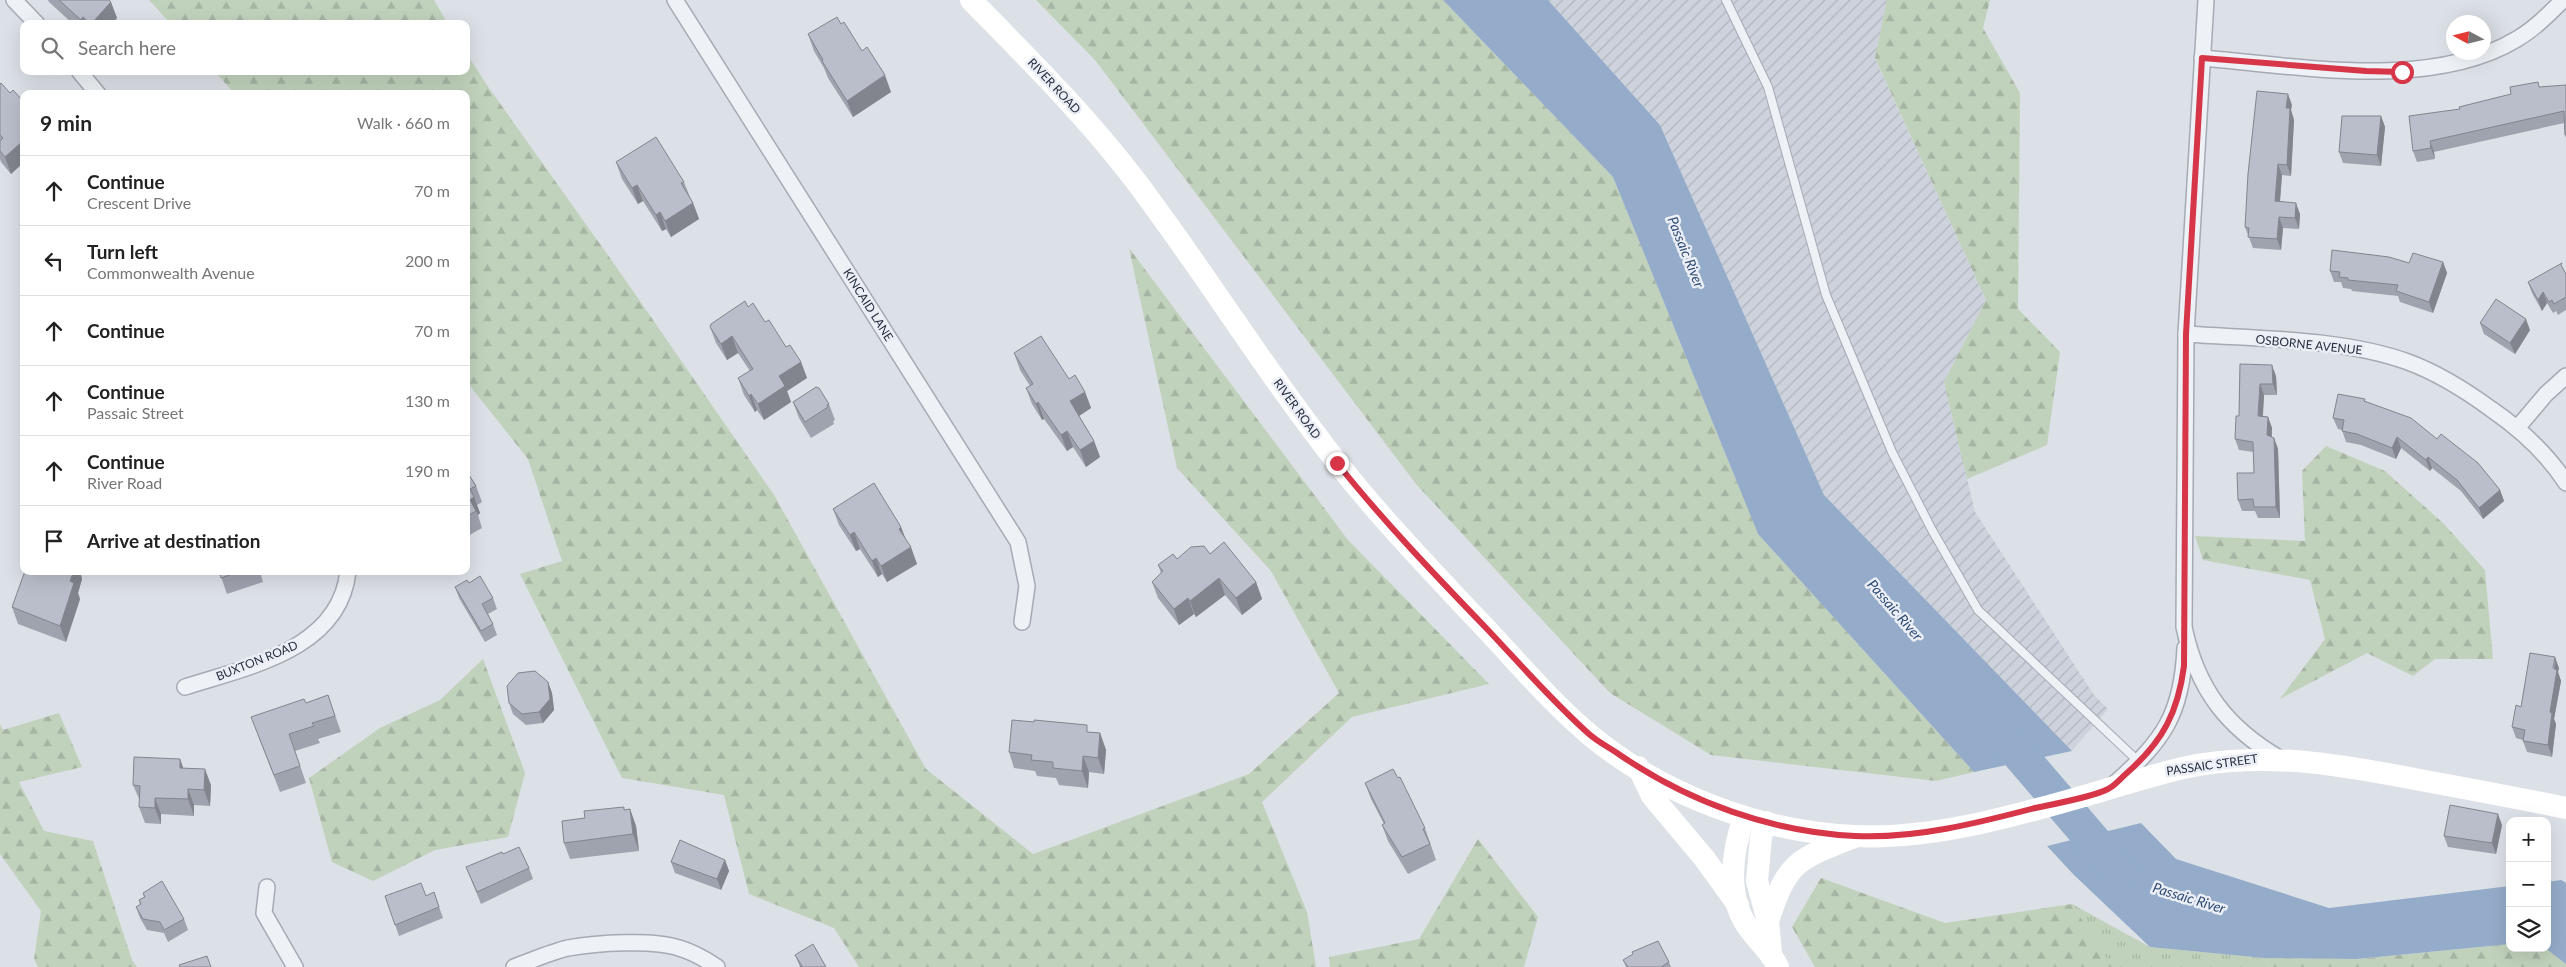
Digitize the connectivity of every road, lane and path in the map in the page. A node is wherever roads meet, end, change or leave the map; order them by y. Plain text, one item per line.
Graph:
1 (14, 0) edge
2 (675, 0) edge
3 (972, 0) edge
4 (1726, 0) edge
5 (2206, 0) edge
6 (2563, 0) edge
7 (33, 20) edge
8 (2202, 58) junction
9 (82, 75) edge
10 (95, 90) edge
11 (2186, 334) junction
12 (2566, 376) edge
13 (2518, 427) junction
14 (2566, 483) edge
15 (347, 575) edge
16 (1022, 622) dead end
17 (2184, 627) junction
18 (184, 687) dead end
19 (2281, 758) junction
20 (2139, 762) junction
21 (1638, 768) junction
22 (2108, 789) junction
23 (2566, 808) edge
24 (1744, 817) junction
25 (1766, 822) junction
26 (1856, 836) junction
27 (266, 887) dead end
28 (1738, 905) junction
29 (1768, 921) junction
30 (1774, 960) edge
31 (295, 967) edge
32 (514, 967) edge
33 (717, 967) edge

1 - 7 street
2 - 16 street, KINCAID LANE
3 - 21 main road, RIVER ROAD
4 - 20 lane
5 - 8 street
6 - 8 street
8 - 11 street
9 - 10 street
11 - 13 street, OSBORNE AVENUE
11 - 17 street
12 - 13 street
13 - 14 street, OSBORNE AVENUE
15 - 18 street, BUXTON ROAD
17 - 19 street
17 - 20 street
19 - 22 main road, PASSAIC STREET
19 - 23 main road, PASSAIC STREET
20 - 22 street
21 - 24 main road, RIVER ROAD
21 - 28 main road
22 - 26 main road, PASSAIC STREET
24 - 25 main road, PASSAIC STREET
24 - 28 main road
25 - 26 main road, PASSAIC STREET
25 - 29 main road
26 - 29 main road
27 - 31 street
28 - 30 main road
29 - 30 main road
32 - 33 street

